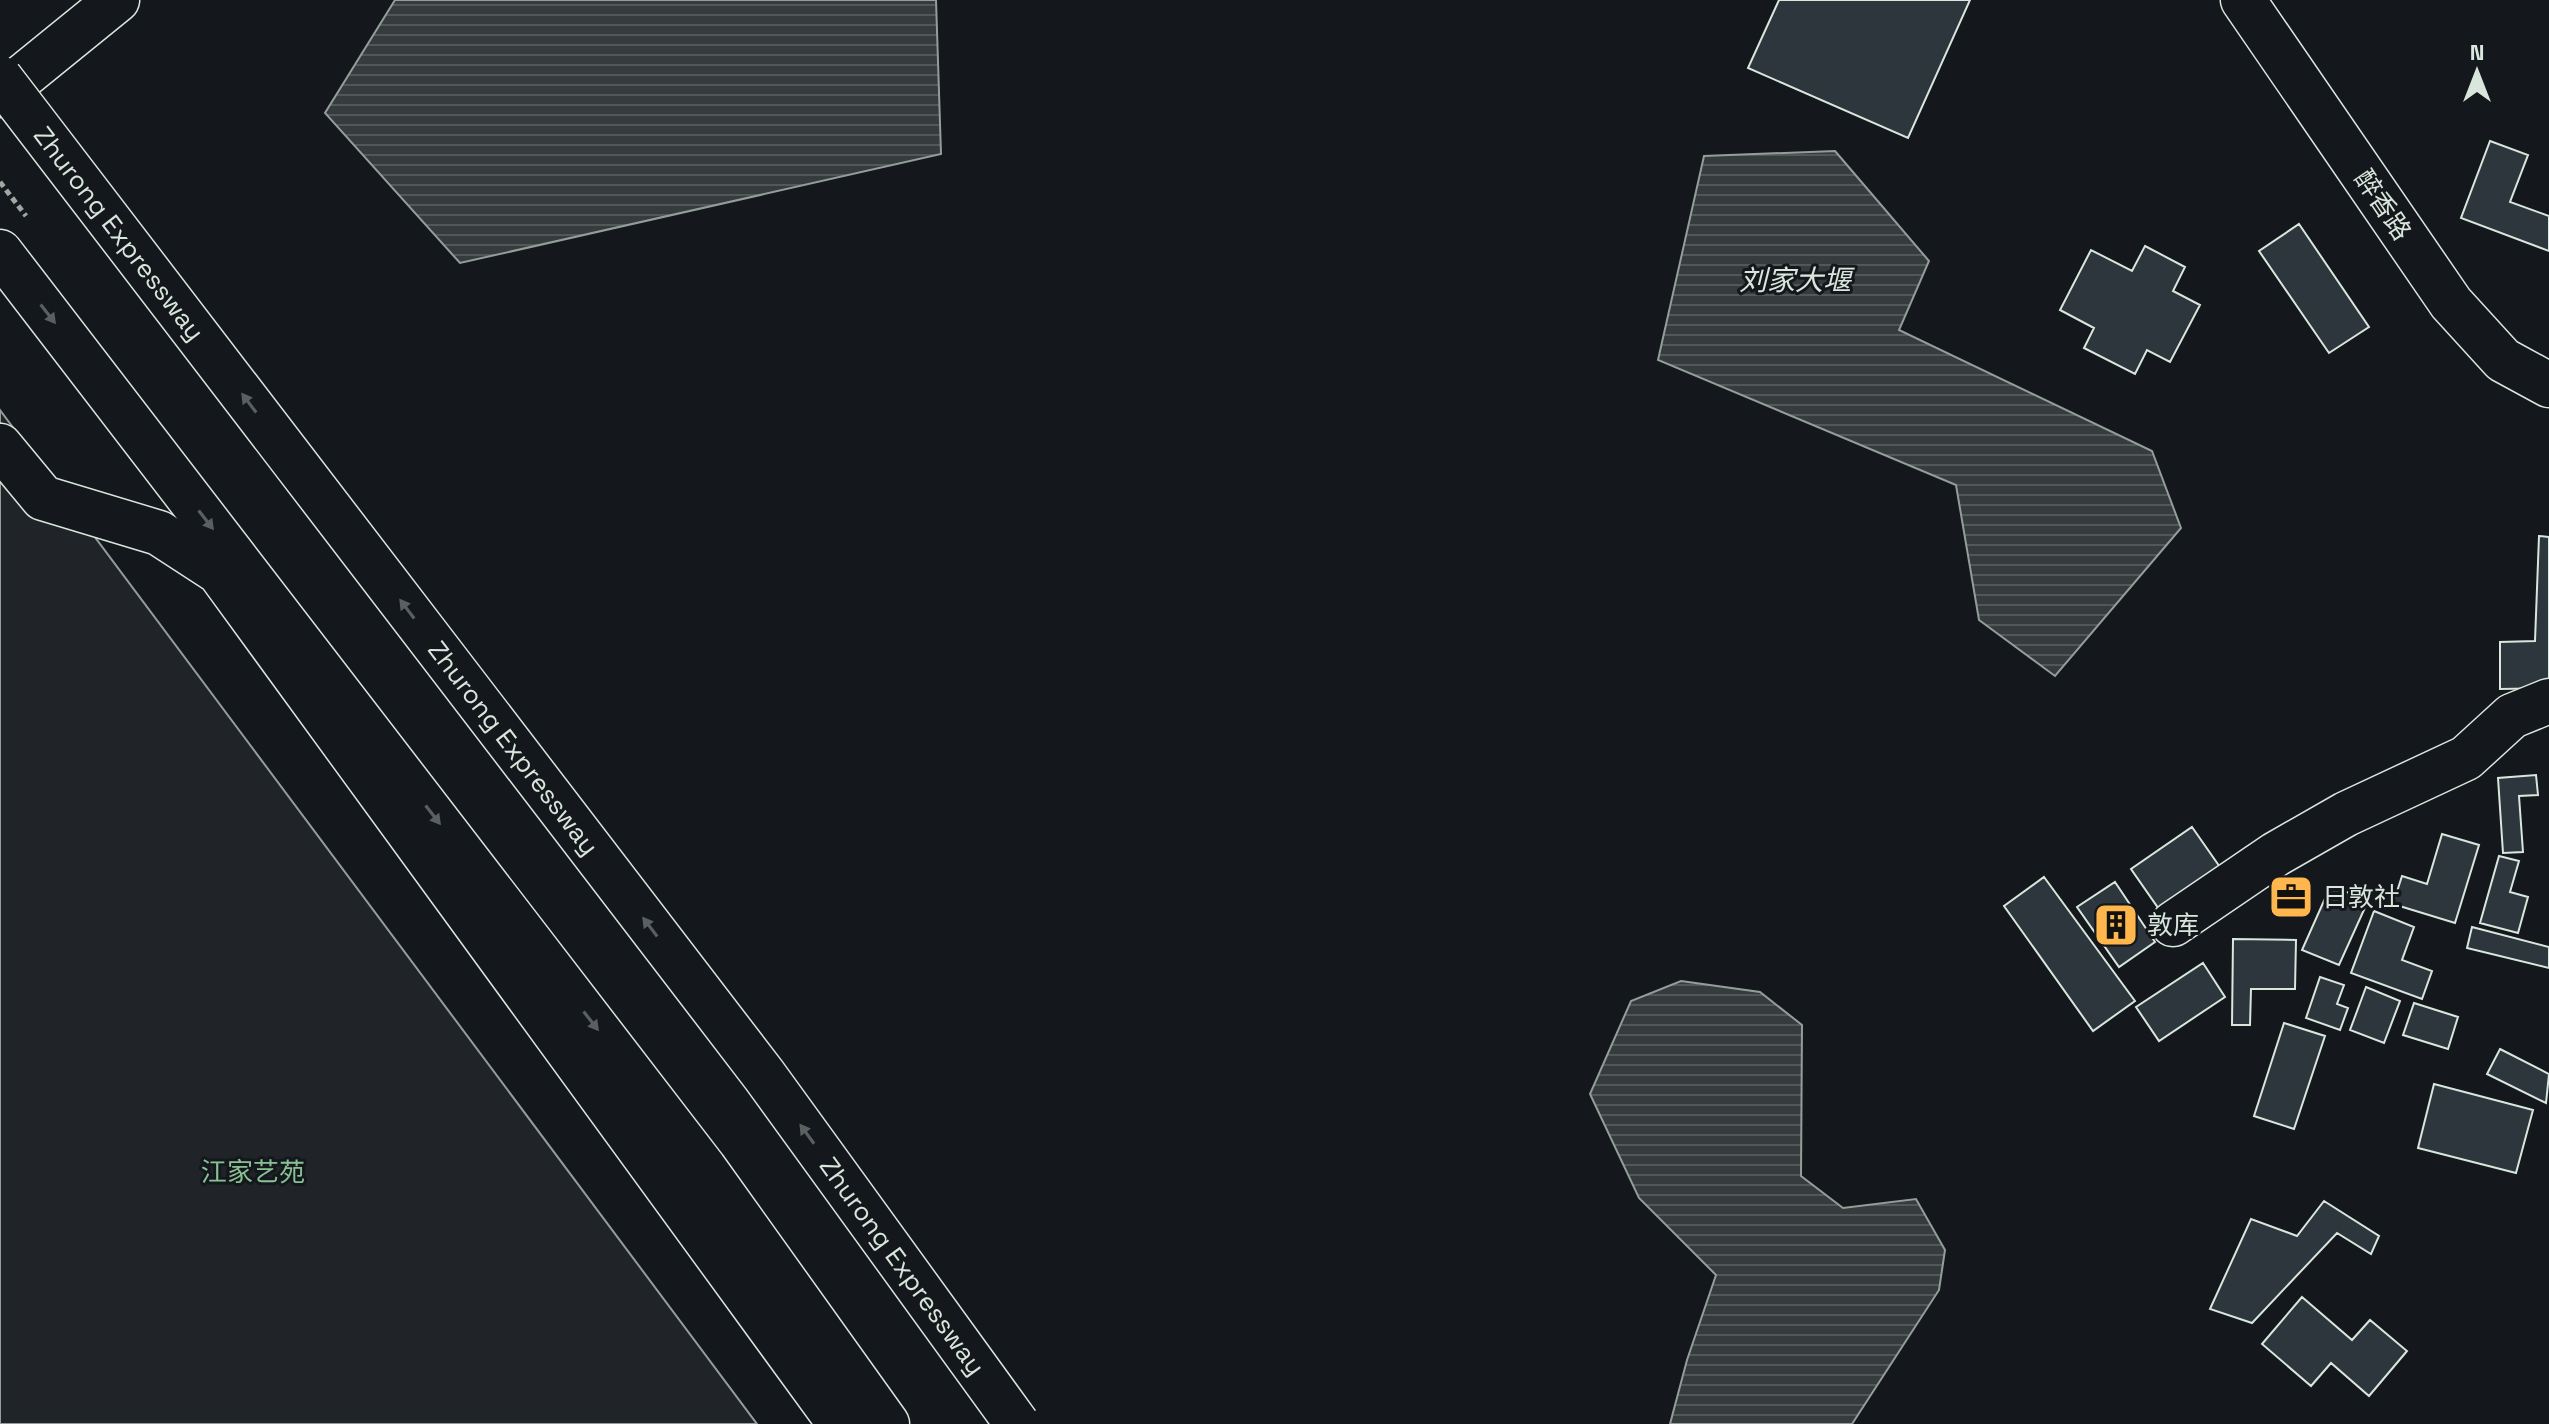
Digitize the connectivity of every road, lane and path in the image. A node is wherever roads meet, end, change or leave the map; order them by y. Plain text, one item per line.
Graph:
1 (117, 0) edge
2 (2243, 0) edge
3 (0, 78) edge
4 (0, 95) edge
5 (0, 252) edge
6 (2549, 385) edge
7 (0, 446) edge
8 (2549, 701) edge
9 (2173, 924) dead end
10 (840, 1424) edge
11 (887, 1424) edge
12 (1017, 1424) edge

1 - 4 main road
2 - 6 main road, 醉香路
12 -> 3 main road, Zhurong Expressway, bridge
5 -> 11 main road
7 - 10 main road
8 - 9 main road

